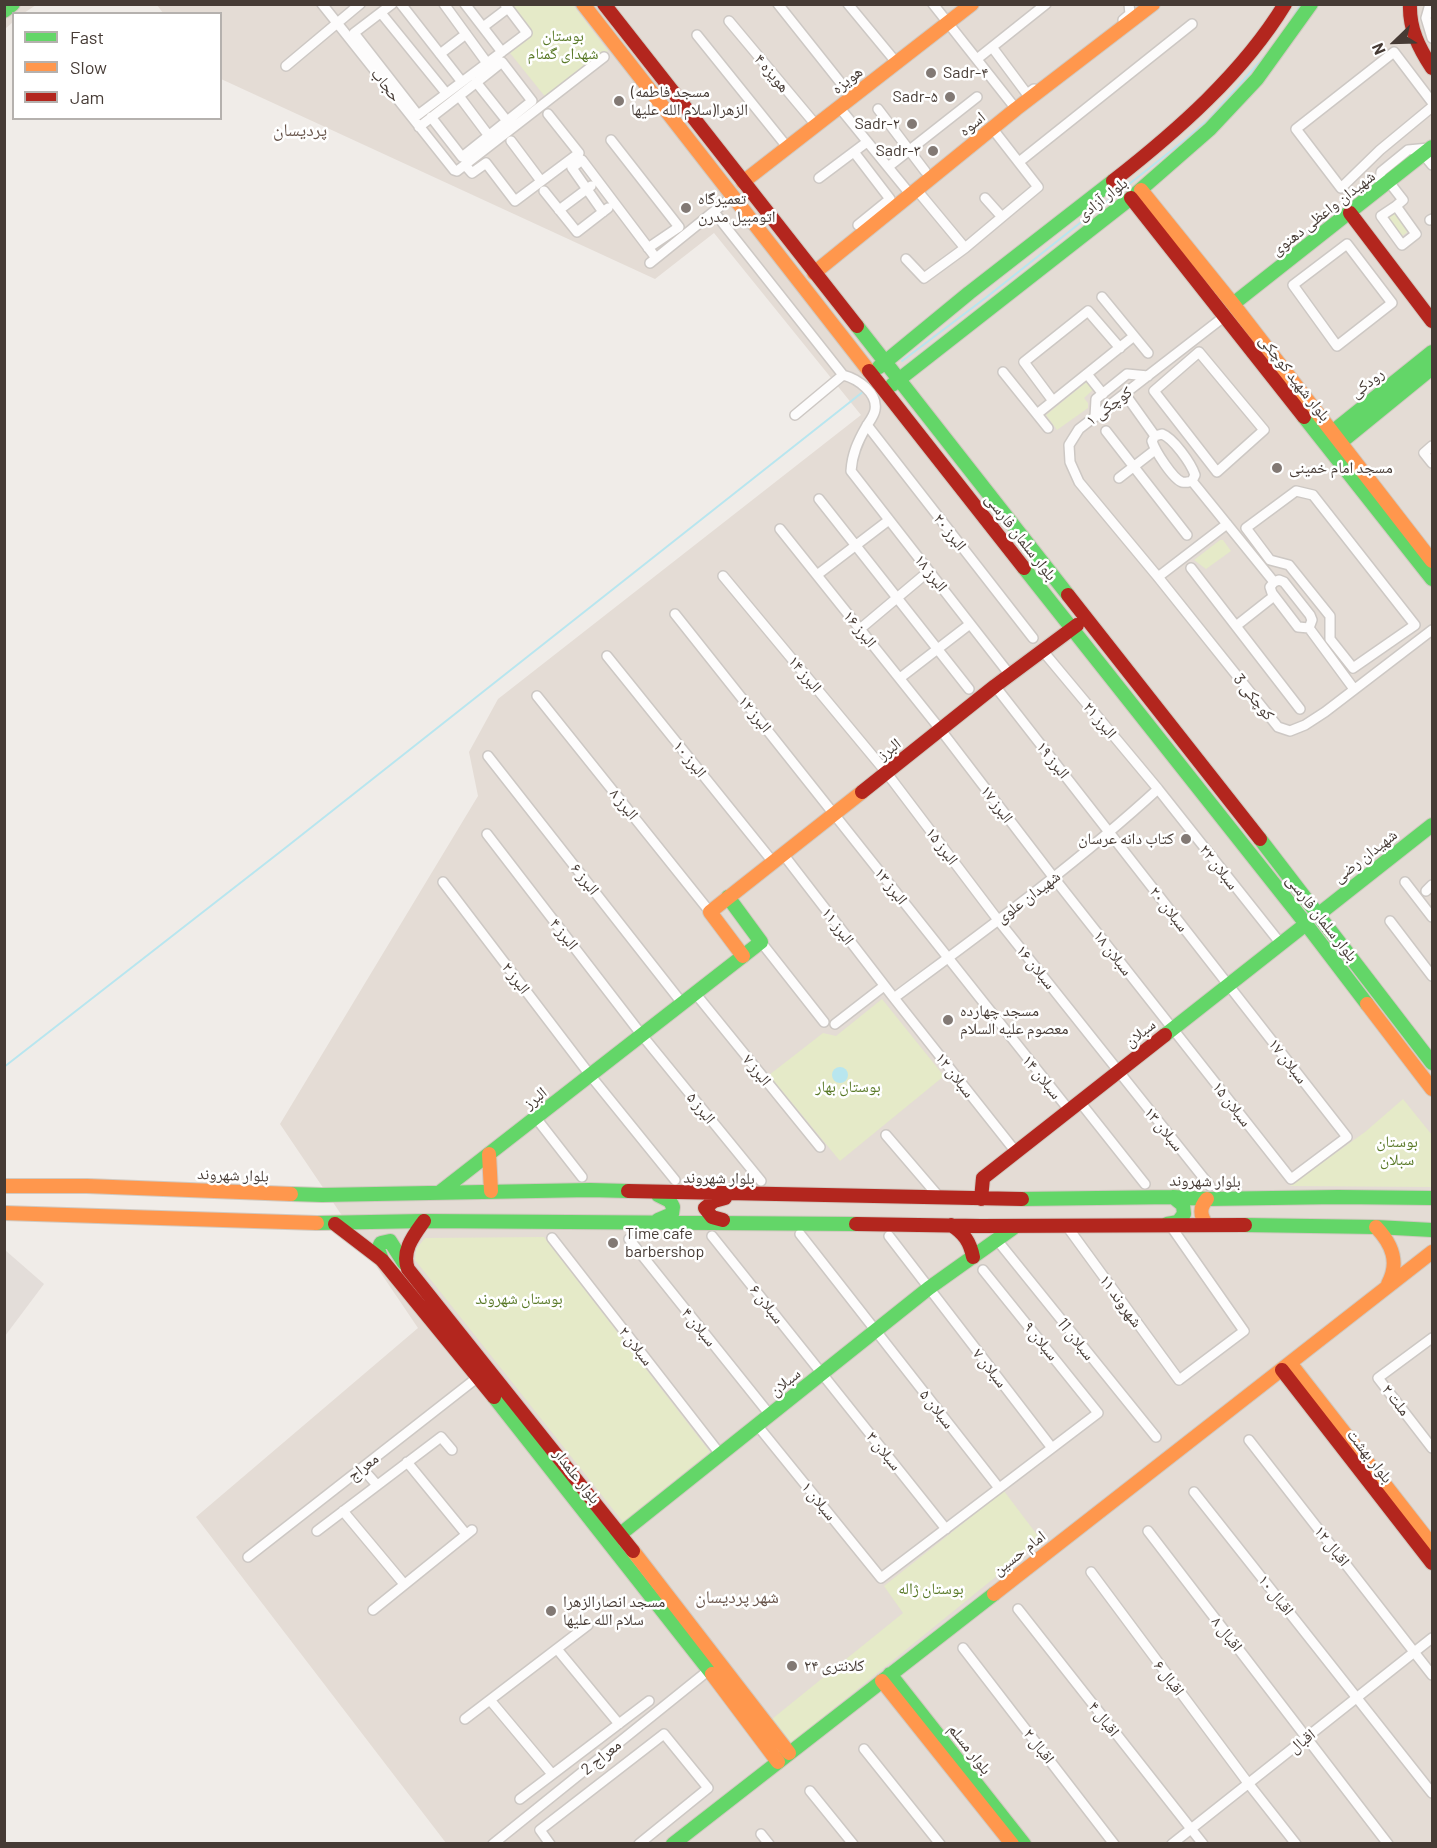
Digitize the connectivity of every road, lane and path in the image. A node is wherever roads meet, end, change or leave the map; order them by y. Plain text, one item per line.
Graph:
1 (13, 4) edge
2 (322, 4) edge
3 (360, 4) edge
4 (392, 4) edge
5 (401, 4) edge
6 (444, 4) edge
7 (465, 4) edge
8 (583, 4) edge
9 (604, 4) edge
10 (778, 4) edge
11 (848, 4) edge
12 (933, 4) edge
13 (972, 4) edge
14 (1046, 4) edge
15 (1129, 4) edge
16 (1285, 4) edge
17 (1311, 4) edge
18 (1410, 4) edge
19 (1430, 4) edge
20 (1152, 5) edge
21 (506, 6) edge
22 (4, 11) edge
23 (381, 13) junction
24 (1429, 15) edge
25 (729, 21) dead end
26 (337, 23) junction
27 (948, 23) junction
28 (1192, 24) dead end
29 (483, 27) junction
30 (466, 34) junction
31 (697, 35) dead end
32 (1432, 38) edge
33 (992, 47) junction
34 (502, 52) junction
35 (440, 54) junction
36 (604, 57) dead end
37 (977, 59) junction
38 (897, 62) junction
39 (487, 63) junction
40 (285, 66) dead end
41 (1432, 68) edge
42 (462, 82) junction
43 (476, 82) junction
44 (446, 93) junction
45 (459, 96) junction
46 (852, 97) junction
47 (977, 97) dead end
48 (1432, 102) edge
49 (839, 107) junction
50 (1432, 107) edge
51 (878, 109) dead end
52 (1016, 110) junction
53 (548, 114) dead end
54 (431, 117) junction
55 (507, 122) junction
56 (816, 125) junction
57 (419, 127) junction
58 (992, 128) junction
59 (489, 136) junction
60 (611, 140) dead end
61 (511, 141) dead end
62 (867, 142) junction
63 (788, 148) junction
64 (909, 150) junction
65 (1380, 150) junction
66 (854, 152) junction
67 (1430, 154) edge
68 (1019, 162) junction
69 (1392, 163) junction
70 (465, 165) junction
71 (888, 167) junction
72 (925, 171) dead end
73 (819, 178) dead end
74 (541, 181) junction
75 (598, 181) junction
76 (742, 182) junction
77 (1385, 185) junction
78 (586, 190) junction
79 (544, 191) dead end
80 (913, 192) junction
81 (1136, 194) junction
82 (733, 196) junction
83 (985, 198) dead end
84 (614, 203) junction
85 (1396, 206) dead end
86 (559, 210) junction
87 (603, 212) junction
88 (714, 212) junction
89 (1350, 213) junction
90 (1002, 217) junction
91 (858, 225) dead end
92 (648, 248) junction
93 (964, 248) junction
94 (1382, 255) junction
95 (906, 259) dead end
96 (1365, 268) junction
97 (814, 273) junction
98 (1102, 297) dead end
99 (1229, 310) junction
100 (1432, 321) edge
101 (860, 332) junction
102 (1134, 336) junction
103 (847, 343) junction
104 (1120, 348) junction
105 (1148, 353) dead end
106 (1431, 358) edge
107 (884, 363) junction
108 (1003, 372) dead end
109 (872, 374) junction
110 (1087, 374) junction
111 (843, 375) junction
112 (1148, 376) junction
113 (898, 380) junction
114 (886, 391) junction
115 (1103, 394) junction
116 (1125, 394) junction
117 (1053, 401) junction
118 (925, 413) junction
119 (1037, 414) junction
120 (795, 415) dead end
121 (1095, 417) junction
122 (912, 424) junction
123 (867, 425) junction
124 (1048, 428) dead end
125 (1106, 431) dead end
126 (1155, 436) junction
127 (1332, 441) junction
128 (1195, 444) junction
129 (1432, 446) edge
130 (1155, 450) junction
131 (1183, 455) junction
132 (1347, 460) junction
133 (1432, 463) edge
134 (1134, 466) junction
135 (1119, 478) dead end
136 (1192, 481) junction
137 (819, 500) dead end
138 (889, 520) junction
139 (1227, 524) junction
140 (780, 529) dead end
141 (1187, 535) dead end
142 (856, 546) junction
143 (1432, 561) edge
144 (1191, 568) dead end
145 (930, 571) junction
146 (817, 575) junction
147 (723, 576) dead end
148 (1158, 577) junction
149 (1432, 579) edge
150 (1274, 582) junction
151 (1311, 592) junction
152 (1274, 596) junction
153 (897, 598) junction
154 (1299, 601) junction
155 (675, 614) dead end
156 (1085, 618) junction
157 (970, 624) junction
158 (1236, 626) junction
159 (1309, 628) junction
160 (860, 629) junction
161 (1071, 629) junction
162 (1432, 630) edge
163 (1033, 638) dead end
164 (937, 649) junction
165 (1042, 650) junction
166 (607, 656) dead end
167 (1010, 675) junction
168 (900, 678) junction
169 (995, 686) junction
170 (969, 689) dead end
171 (1354, 689) junction
172 (537, 696) dead end
173 (1300, 709) dead end
174 (940, 729) junction
175 (488, 756) dead end
176 (886, 772) junction
177 (1158, 789) junction
178 (835, 814) junction
179 (1432, 825) edge
180 (1110, 833) junction
181 (487, 834) dead end
182 (778, 858) junction
183 (1054, 878) junction
184 (443, 882) dead end
185 (1405, 882) dead end
186 (728, 897) junction
187 (710, 912) junction
188 (1319, 914) junction
189 (1432, 917) edge
190 (998, 920) junction
191 (1390, 921) dead end
192 (1306, 924) junction
193 (761, 942) junction
194 (1281, 944) junction
195 (743, 957) junction
196 (947, 959) junction
197 (1432, 976) edge
198 (1229, 985) junction
199 (884, 986) junction
200 (695, 993) junction
201 (894, 998) junction
202 (682, 1003) junction
203 (824, 1022) dead end
204 (835, 1024) dead end
205 (1172, 1029) junction
206 (641, 1035) junction
207 (1432, 1063) edge
208 (1118, 1071) junction
209 (590, 1075) junction
210 (1432, 1089) edge
211 (1074, 1106) junction
212 (536, 1118) junction
213 (886, 1134) dead end
214 (820, 1147) dead end
215 (1016, 1152) junction
216 (489, 1154) junction
217 (582, 1177) dead end
218 (1291, 1179) joint
219 (675, 1180) dead end
220 (760, 1181) dead end
221 (1145, 1184) dead end
222 (4, 1186) edge
223 (492, 1191) junction
224 (440, 1192) junction
225 (650, 1192) junction
226 (1209, 1193) junction
227 (742, 1195) junction
228 (1173, 1197) junction
229 (940, 1198) junction
230 (1432, 1198) edge
231 (981, 1199) junction
232 (4, 1213) edge
233 (424, 1221) junction
234 (651, 1222) junction
235 (734, 1222) junction
236 (335, 1224) junction
237 (951, 1225) junction
238 (1066, 1225) junction
239 (1168, 1225) junction
240 (1207, 1225) junction
241 (1016, 1226) junction
242 (1376, 1227) junction
243 (1432, 1230) edge
244 (800, 1234) dead end
245 (712, 1236) dead end
246 (889, 1236) dead end
247 (552, 1238) dead end
248 (629, 1239) dead end
249 (997, 1240) junction
250 (1432, 1252) edge
251 (973, 1257) junction
252 (382, 1260) junction
253 (404, 1263) junction
254 (983, 1270) dead end
255 (929, 1288) junction
256 (1385, 1289) junction
257 (876, 1331) junction
258 (1432, 1338) edge
259 (1286, 1366) junction
260 (822, 1373) junction
261 (478, 1377) junction
262 (770, 1415) junction
263 (758, 1425) junction
264 (1156, 1437) dead end
265 (1249, 1440) dead end
266 (1052, 1448) junction
267 (1432, 1448) edge
268 (452, 1450) dead end
269 (720, 1454) junction
270 (407, 1462) junction
271 (362, 1468) junction
272 (377, 1485) junction
273 (999, 1488) junction
274 (1194, 1492) dead end
275 (343, 1511) junction
276 (946, 1529) junction
277 (317, 1531) dead end
278 (1148, 1531) dead end
279 (614, 1539) junction
280 (1432, 1545) edge
281 (248, 1557) dead end
282 (1432, 1563) edge
283 (1091, 1572) dead end
284 (404, 1584) junction
285 (1018, 1609) dead end
286 (373, 1610) dead end
287 (588, 1625) dead end
288 (1432, 1638) edge
289 (963, 1648) dead end
290 (557, 1649) junction
291 (1414, 1652) junction
292 (709, 1670) junction
293 (1432, 1675) edge
294 (886, 1678) junction
295 (1357, 1698) junction
296 (490, 1700) junction
297 (648, 1701) dead end
298 (465, 1719) dead end
299 (619, 1724) junction
300 (1306, 1737) junction
301 (587, 1747) junction
302 (864, 1749) dead end
303 (789, 1753) junction
304 (597, 1760) junction
305 (778, 1762) junction
306 (552, 1774) junction
307 (1248, 1783) junction
308 (810, 1791) dead end
309 (1432, 1793) edge
310 (520, 1799) dead end
311 (1191, 1828) junction
312 (761, 1834) dead end
313 (645, 1842) edge
314 (1019, 1843) edge
315 (494, 1844) edge
316 (550, 1844) edge
317 (673, 1844) edge
318 (769, 1844) edge
319 (853, 1844) edge
320 (940, 1844) edge
321 (1114, 1844) edge
322 (1172, 1844) edge
323 (1203, 1844) edge
324 (1296, 1844) edge
325 (1388, 1844) edge

1 - 22 main road
2 - 26 street, حجاب
3 - 26 street
4 - 23 street
5 - 35 street
6 - 30 street
7 - 29 street
8 - 82 main road, بلوار سلمان فارسی
9 - 76 main road, بلوار سلمان فارسی
10 - 46 street
11 - 38 street
12 - 27 street
13 - 27 main road, هویزه
14 - 33 street
15 - 33 street
16 - 107 main road, بلوار آزادی
17 - 81 main road, بلوار آزادی
18 - 41 main road
19 - 24 street
20 - 52 main road, اسوه
21 - 29 street
21 - 34 street
23 - 44 street
23 - 44 street
24 - 32 street
25 - 56 street, هویزه ۴
26 - 40 street
26 - 57 street, حجاب
27 - 37 street
27 - 38 main road, هویزه
28 - 68 street
29 - 34 street
30 - 35 street
30 - 39 street
31 - 63 street
33 - 37 street
34 - 39 street
35 - 42 street
36 - 70 street
37 - 52 street
38 - 46 main road, هویزه
39 - 42 street
42 - 44 street
43 - 45 street
43 - 55 street
43 - 55 street
45 - 54 street
45 - 59 street
46 - 49 main road, هویزه
47 - 64 street
48 - 65 street
49 - 56 main road, هویزه
49 - 62 street
50 - 65 street
51 - 64 street
52 - 58 main road, اسوه
53 - 74 street
54 - 57 street
54 - 59 street
55 - 59 street
56 - 63 main road, هویزه
57 - 70 street, حجاب
58 - 68 street
58 - 80 main road, اسوه
60 - 92 street
61 - 74 street
62 - 66 street
62 - 71 street
63 - 76 main road, هویزه
64 - 71 street
64 - 72 street
65 - 69 street
66 - 73 street
66 - 91 street
67 - 69 street
67 - 77 main road, شهیدان واعظی دهنوی
68 - 90 street
69 - 77 street
70 - 74 street
71 - 80 street
75 - 78 street
75 - 78 street
75 - 84 street
76 - 97 main road, بلوار سلمان فارسی
77 - 85 street
77 - 89 main road, شهیدان واعظی دهنوی
78 - 86 street
78 - 87 street
79 - 86 street
80 - 93 street
80 - 97 main road, اسوه
81 - 99 main road, بلوار شهید کوچکی
81 - 113 main road, بلوار آزادی
82 - 88 street
82 - 103 main road, بلوار سلمان فارسی
83 - 90 street
84 - 87 street
84 - 92 street
86 - 87 street
88 - 92 street
88 - 111 street
89 - 94 main road
89 - 99 main road, شهیدان واعظی دهنوی
90 - 93 street
93 - 95 street
94 - 96 street
94 - 100 main road
96 - 96 street
97 - 101 main road, بلوار سلمان فارسی
98 - 102 street
99 - 112 street, کوچکی ۱
99 - 127 main road, بلوار شهید کوچکی
101 - 103 main road
101 - 107 main road, بلوار سلمان فارسی
102 - 104 street
102 - 105 street
103 - 109 main road, بلوار سلمان فارسی
104 - 110 street
104 - 117 street
106 - 127 main road, رودکی
107 - 109 main road, بلوار آزادی
107 - 113 main road, بلوار سلمان فارسی
108 - 119 street
109 - 114 main road, بلوار سلمان فارسی
110 - 115 street
110 - 117 street
111 - 120 street
111 - 123 street
112 - 115 street
112 - 116 street, کوچکی ۱
113 - 114 main road, بلوار آزادی
113 - 118 main road, بلوار سلمان فارسی
114 - 122 main road, بلوار سلمان فارسی
115 - 121 street
116 - 121 street, کوچکی ۱
116 - 126 street
117 - 119 street
118 - 122 main road
118 - 156 main road, بلوار سلمان فارسی
119 - 124 street
121 - 148 street, کوچکی ۱
122 - 161 main road, بلوار سلمان فارسی
123 - 138 street, البرز ۱۸
123 - 163 street, البرز ۲۰
125 - 134 street
126 - 130 street
126 - 131 street
127 - 132 main road, بلوار شهید کوچکی
128 - 128 street
128 - 131 street
129 - 133 street
130 - 134 street
130 - 136 street
131 - 136 street
132 - 143 main road, بلوار شهید کوچکی
132 - 149 main road, بلوار شهید کوچکی
134 - 135 street
134 - 141 street
136 - 139 street
137 - 142 street
138 - 142 street
138 - 145 street, البرز ۱۸
139 - 148 street
139 - 150 street
140 - 146 street, البرز ۱۶
142 - 146 street
142 - 153 street
144 - 158 street
145 - 153 street
145 - 157 street, البرز ۱۸
146 - 160 street, البرز ۱۶
147 - 176 street, البرز ۱۴
148 - 171 street, کوچکی 3
150 - 152 street
150 - 154 street
151 - 151 street
151 - 154 street
152 - 158 street
152 - 159 street
153 - 160 street
153 - 164 street
154 - 159 street
155 - 178 street, البرز ۱۲
156 - 161 main road, البرز
156 - 188 main road, بلوار سلمان فارسی
157 - 164 street
157 - 167 street, البرز ۱۸
158 - 173 street
159 - 171 street
160 - 168 street, البرز ۱۶
161 - 165 main road, البرز
161 - 192 main road, بلوار سلمان فارسی
162 - 171 street, کوچکی 3
164 - 168 street
164 - 170 street
165 - 167 main road, البرز
165 - 177 street, البرز ۲۱
166 - 182 street, البرز ۱۰
167 - 169 main road, البرز
168 - 174 street, البرز ۱۶
169 - 174 main road, البرز
169 - 180 street, البرز ۱۹
172 - 187 street, البرز ۸
174 - 176 main road, البرز
174 - 183 street, البرز ۱۷
175 - 202 street, البرز ۶
176 - 178 main road, البرز
176 - 190 street, البرز ۱۵
177 - 180 street, شهیدان علوی
177 - 194 street, سبلان ۲۲
178 - 182 main road, البرز
178 - 196 street, البرز ۱۳
179 - 188 main road, شهیدان رضی
180 - 183 street, شهیدان علوی
180 - 198 street, سبلان ۲۰
181 - 206 street, البرز ۴
182 - 186 main road, البرز
182 - 199 street, البرز ۱۱
183 - 190 street, شهیدان علوی
183 - 205 street, سبلان ۱۸
184 - 209 street, البرز ۲
185 - 189 street
186 - 187 main road, البرز
186 - 193 main road
187 - 195 main road
188 - 207 main road, بلوار سلمان فارسی
190 - 196 street, شهیدان علوی
190 - 208 street, سبلان ۱۶
191 - 197 street
192 - 194 main road, سبلان
192 - 210 main road, بلوار سلمان فارسی
193 - 195 main road, البرز
193 - 203 street
194 - 198 main road, سبلان
195 - 200 main road, البرز
196 - 201 street, شهیدان علوی
196 - 211 street, سبلان ۱۴
198 - 205 main road, سبلان
198 - 218 street, سبلان ۱۷
199 - 201 street, البرز ۱۱
199 - 204 street
200 - 202 main road, البرز
200 - 214 street, البرز ۷
201 - 215 street, سبلان ۱۲
202 - 206 main road, البرز
205 - 208 main road, سبلان
205 - 218 street, سبلان ۱۵
206 - 209 main road, البرز
206 - 220 street, البرز ۵
208 - 211 main road, سبلان
208 - 226 street, سبلان ۱۳
209 - 212 main road, البرز
209 - 219 street, البرز ۲
211 - 215 main road, سبلان
211 - 221 street, سبلان ۱۴
212 - 216 main road, البرز
212 - 217 street
213 - 229 street
215 - 231 main road, سبلان
216 - 223 main road
216 - 224 main road, البرز
222 - 224 main road, بلوار شهروند
223 - 224 main road, بلوار شهروند
223 - 225 main road, بلوار شهروند
225 - 227 main road, بلوار شهروند
225 - 234 main road
226 - 228 main road, بلوار شهروند
226 - 230 main road, بلوار شهروند
226 - 240 main road
227 - 229 main road, بلوار شهروند
227 - 235 main road
228 - 231 main road, بلوار شهروند
228 - 239 main road
229 - 231 main road, بلوار شهروند
232 - 236 main road
233 - 234 main road
233 - 236 main road
233 - 253 main road
234 - 235 main road
235 - 237 main road
236 - 252 main road, بلوار علمدار
237 - 241 main road
237 - 251 main road
238 - 239 main road
238 - 239 street, شهروند ۱۱
238 - 241 main road
239 - 240 main road
240 - 242 main road
241 - 249 main road, سبلان
242 - 243 main road
242 - 256 main road
244 - 257 street, سبلان ۵
245 - 260 street, سبلان ۶
246 - 255 street, سبلان ۷
247 - 269 street, سبلان ۲
248 - 262 street, سبلان ۴
249 - 251 main road, سبلان
249 - 264 street, سبلان 11
250 - 256 main road, امام حسین
251 - 255 main road, سبلان
252 - 253 main road, بلوار علمدار
252 - 261 main road, بلوار علمدار
253 - 279 main road, بلوار علمدار
254 - 266 street, سبلان ۹
255 - 257 main road, سبلان
255 - 266 street, سبلان ۷
256 - 259 main road, امام حسین
257 - 260 main road, سبلان
257 - 273 street, سبلان ۵
258 - 267 street, ملت ۲
259 - 280 main road, بلوار بهشت
259 - 282 main road, بلوار بهشت
259 - 294 main road, امام حسین
260 - 262 main road, سبلان
260 - 276 street, سبلان ۳
261 - 271 street, معراج
261 - 279 main road, بلوار علمدار
262 - 263 main road, سبلان
263 - 269 main road, سبلان
263 - 276 street, سبلان ۱
265 - 291 street, اقبال ۱۲
266 - 273 street
268 - 270 street
269 - 279 main road, سبلان
270 - 272 street
270 - 284 street
271 - 272 street
271 - 281 street, معراج
272 - 275 street
273 - 276 street
274 - 295 street, اقبال ۱۰
275 - 277 street
275 - 284 street
278 - 300 street, اقبال ۸
279 - 292 main road, بلوار علمدار
279 - 303 main road, بلوار علمدار
283 - 307 street, اقبال ۶
284 - 286 street
285 - 311 street, اقبال ۴
287 - 290 street
288 - 291 street, اقبال
289 - 321 street, اقبال ۲
290 - 296 street
290 - 299 street
291 - 293 street, اقبال ۱۲
291 - 295 street, اقبال
292 - 304 street, معراج 2
292 - 305 main road, بلوار علمدار
294 - 303 main road, امام حسین
294 - 314 main road, بلوار مسلم
295 - 300 street, اقبال
295 - 309 street, اقبال ۱۰
296 - 298 street
296 - 306 street
297 - 299 street
299 - 301 street
300 - 307 street, اقبال
300 - 325 street, اقبال ۸
301 - 304 street
301 - 306 street
302 - 320 street
303 - 305 main road, امام حسین
304 - 315 street, معراج 2
305 - 317 main road, امام حسین
306 - 310 street
307 - 311 street, اقبال
307 - 324 street, اقبال ۶
308 - 319 street
311 - 322 street, اقبال
311 - 323 street, اقبال ۴
312 - 318 street
313 - 316 street

